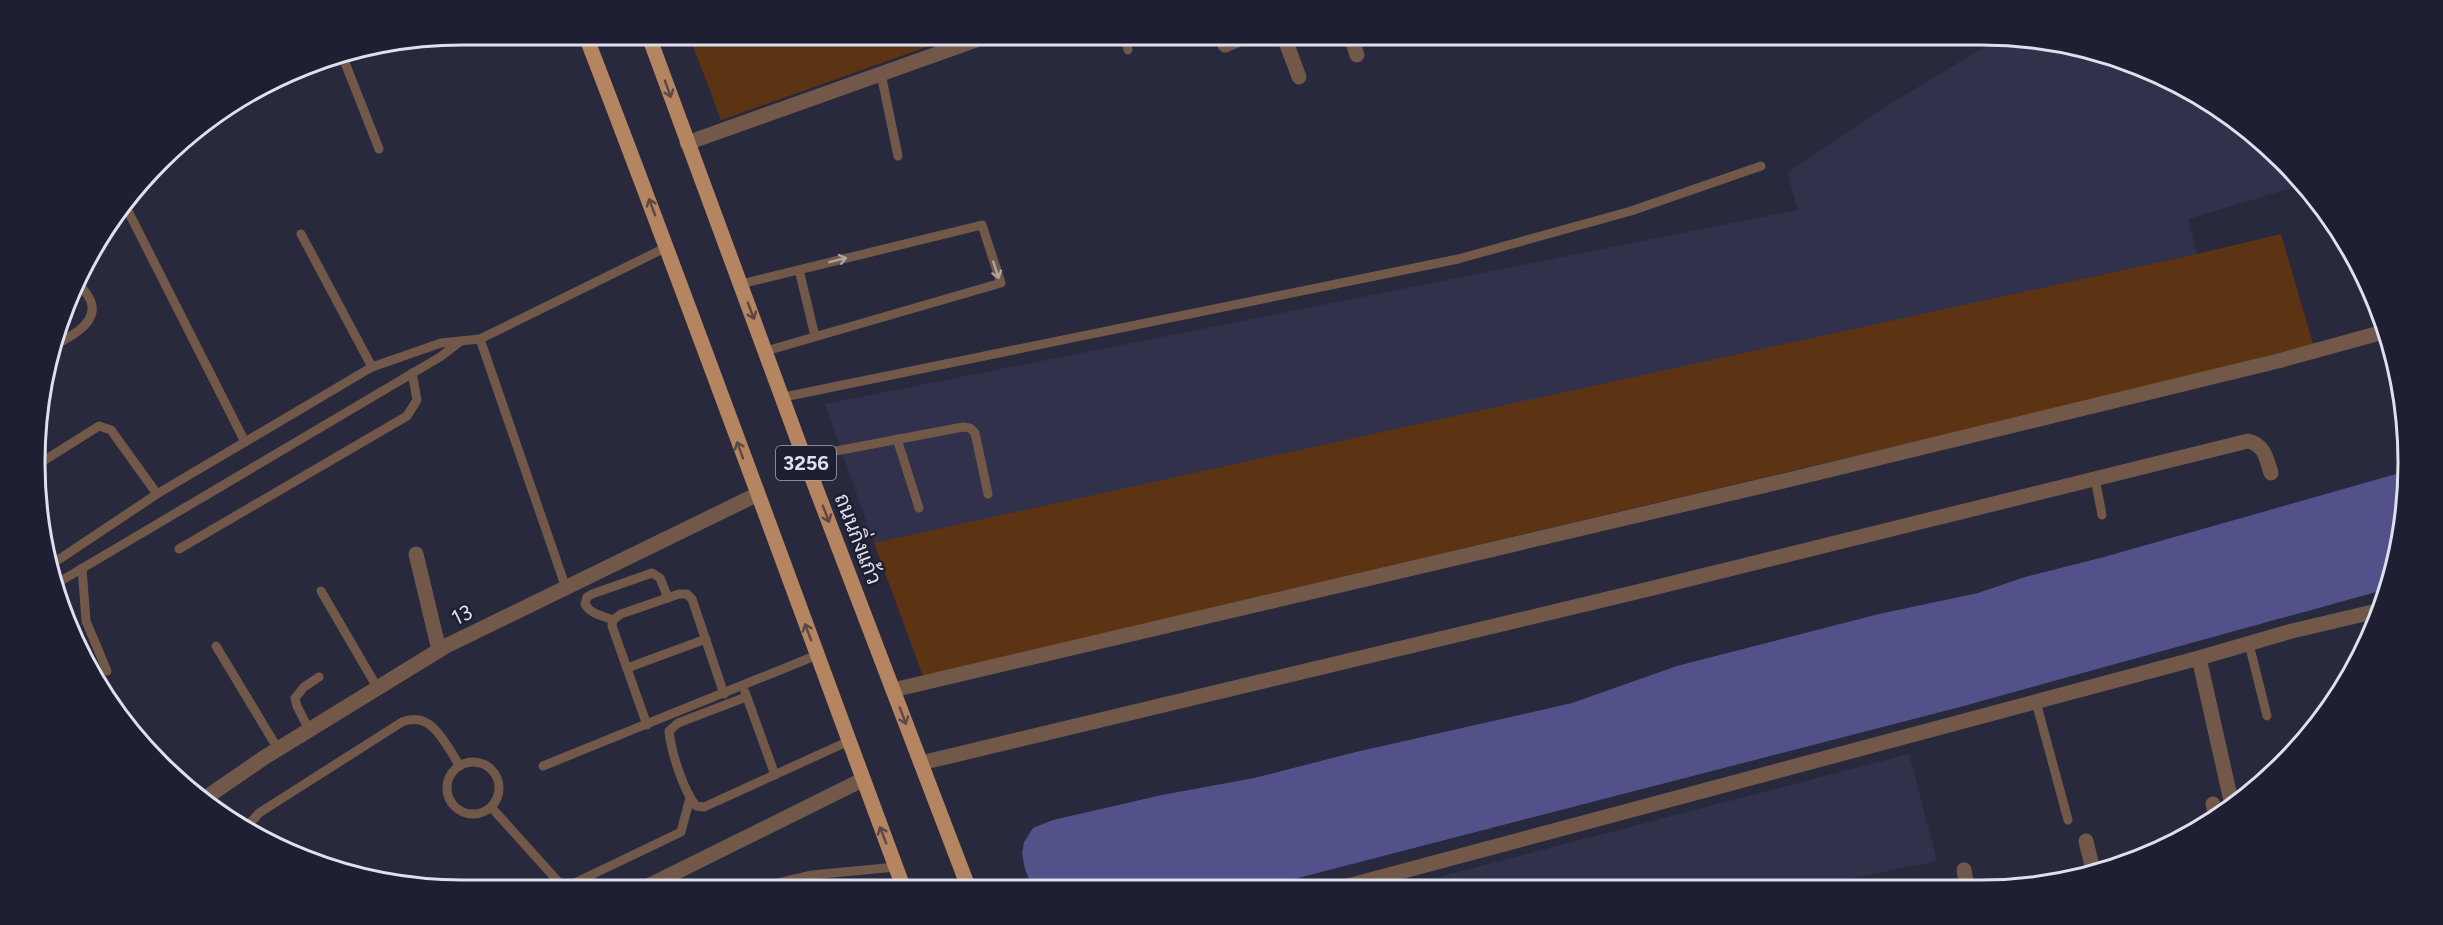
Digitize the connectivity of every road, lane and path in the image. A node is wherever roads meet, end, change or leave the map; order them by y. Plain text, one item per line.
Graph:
1 (589, 45) edge
2 (652, 45) edge
3 (962, 45) edge
4 (1127, 45) edge
5 (1287, 45) edge
6 (1354, 45) edge
7 (1128, 50) dead end
8 (1357, 55) dead end
9 (345, 62) edge
10 (881, 74) junction
11 (1299, 77) dead end
12 (687, 143) junction
13 (379, 149) dead end
14 (898, 156) dead end
15 (1761, 166) dead end
16 (128, 212) edge
17 (301, 234) dead end
18 (667, 247) junction
19 (799, 270) junction
20 (741, 284) junction
21 (83, 290) edge
22 (2378, 334) edge
23 (815, 336) junction
24 (480, 339) junction
25 (63, 340) edge
26 (461, 341) junction
27 (766, 351) junction
28 (372, 367) junction
29 (412, 373) junction
30 (784, 397) junction
31 (897, 440) junction
32 (245, 442) junction
33 (804, 457) junction
34 (45, 460) edge
35 (2271, 473) dead end
36 (2095, 478) junction
37 (158, 494) junction
38 (988, 494) dead end
39 (756, 495) junction
40 (919, 508) dead end
41 (2102, 515) dead end
42 (178, 549) dead end
43 (416, 554) dead end
44 (57, 561) edge
45 (82, 568) junction
46 (62, 580) edge
47 (566, 588) junction
48 (321, 591) dead end
49 (668, 598) junction
50 (2370, 613) edge
51 (613, 620) junction
52 (706, 639) junction
53 (2249, 644) junction
54 (216, 646) dead end
55 (439, 650) junction
56 (817, 655) junction
57 (2199, 658) junction
58 (627, 668) junction
59 (107, 671) dead end
60 (319, 677) dead end
61 (743, 686) junction
62 (377, 687) junction
63 (893, 690) junction
64 (724, 694) junction
65 (746, 697) junction
66 (2036, 702) junction
67 (2267, 716) dead end
68 (647, 725) junction
69 (309, 730) junction
70 (849, 741) junction
71 (278, 749) junction
72 (921, 763) junction
73 (460, 766) junction
74 (543, 766) dead end
75 (775, 775) junction
76 (862, 780) junction
77 (210, 795) edge
78 (2230, 797) edge
79 (690, 798) junction
80 (491, 807) junction
81 (2068, 820) dead end
82 (251, 822) edge
83 (2086, 841) dead end
84 (2091, 865) edge
85 (896, 867) junction
86 (1964, 870) dead end
87 (554, 880) edge
88 (581, 880) edge
89 (660, 880) edge
90 (791, 880) edge
91 (901, 880) edge
92 (966, 880) edge
93 (1370, 880) edge
94 (1966, 880) edge

18 -> 1 main road, 3256
2 -> 12 main road, ถนนกิ่งแก้ว / 3256
3 - 10 street
4 - 7 lane
5 - 11 street
6 - 8 street
9 - 13 lane
10 - 12 street
10 - 14 lane
12 - 20 main road, ถนนกิ่งแก้ว / 3256
15 - 30 lane
16 - 32 lane
17 - 28 lane
18 - 24 lane
39 -> 18 main road, 3256
19 - 20 lane
19 - 23 lane
19 -> 23 lane
20 -> 27 main road, ถนนกิ่งแก้ว / 3256
21 - 25 lane
22 - 63 street
23 - 27 lane
24 - 26 lane
24 - 47 lane
26 - 28 lane
26 - 29 lane
27 - 30 main road, ถนนกิ่งแก้ว / 3256
28 - 32 lane
29 - 42 lane
29 - 45 lane
30 - 33 main road, ถนนกิ่งแก้ว / 3256
31 - 33 lane
31 - 38 lane
31 - 40 lane
32 - 37 lane
33 -> 63 main road, ถนนกิ่งแก้ว / 3256
34 - 37 lane
35 - 36 street
36 - 41 lane
36 - 72 street
37 - 44 lane
39 - 47 street, 13
56 -> 39 main road, 3256
43 - 55 street
45 - 46 lane
45 - 59 lane
47 - 55 street, 13
48 - 62 lane
49 - 51 lane
49 - 51 lane
49 - 52 lane
50 - 53 street
51 - 58 lane
52 - 58 lane
52 - 64 lane
53 - 57 street
53 - 67 lane
54 - 71 lane
55 - 62 street, 13
56 - 61 lane
56 - 70 main road, 3256
57 - 66 street
57 - 78 street
58 - 68 lane
60 - 69 lane
61 - 64 lane
61 - 65 lane
62 - 69 street, 13
63 -> 72 main road, ถนนกิ่งแก้ว / 3256
64 - 68 lane
65 - 75 lane
65 - 79 lane
66 - 81 lane
66 - 93 street
68 - 74 lane
69 - 71 street, 13
70 - 75 lane
70 - 76 main road, 3256
71 - 77 street, 13
72 - 92 main road, ถนนกิ่งแก้ว / 3256
73 - 80 lane
73 - 80 lane
73 - 82 lane
75 - 79 lane
85 -> 76 main road, 3256
76 - 89 street
79 - 88 lane
80 - 87 lane
83 - 84 street
85 - 90 lane
85 - 91 main road, 3256
86 - 94 street

